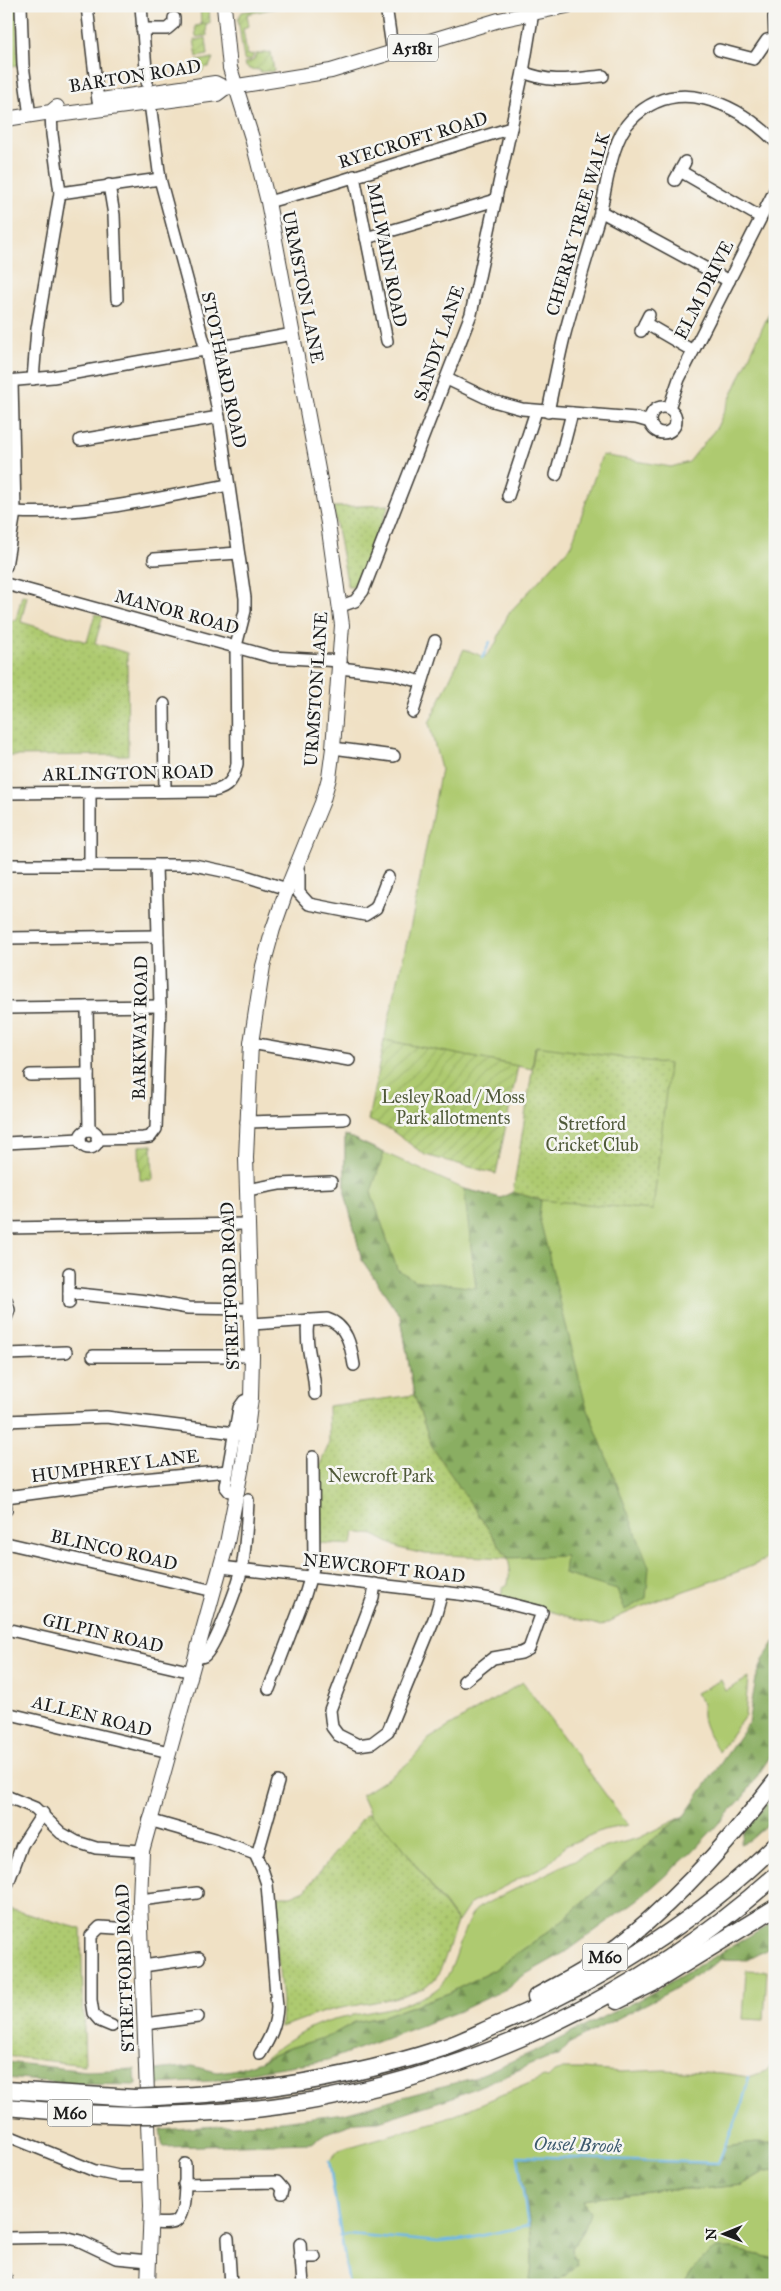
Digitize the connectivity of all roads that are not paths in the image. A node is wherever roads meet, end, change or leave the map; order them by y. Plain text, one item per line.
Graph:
1 (21, 6) edge
2 (87, 6) edge
3 (141, 6) edge
4 (224, 6) edge
5 (386, 6) edge
6 (566, 6) edge
7 (534, 9) edge
8 (774, 17) edge
9 (174, 18) dead end
10 (142, 29) junction
11 (775, 39) edge
12 (719, 50) dead end
13 (393, 54) junction
14 (523, 72) junction
15 (603, 76) dead end
16 (230, 87) junction
17 (149, 93) junction
18 (98, 101) junction
19 (51, 112) junction
20 (30, 116) junction
21 (6, 119) edge
22 (512, 128) junction
23 (775, 141) edge
24 (680, 171) dead end
25 (354, 176) junction
26 (160, 179) junction
27 (109, 185) junction
28 (775, 190) edge
29 (60, 193) junction
30 (496, 200) junction
31 (268, 202) junction
32 (600, 211) junction
33 (760, 217) junction
34 (366, 238) junction
35 (729, 281) junction
36 (117, 299) dead end
37 (645, 323) dead end
38 (293, 334) junction
39 (387, 341) dead end
40 (206, 350) junction
41 (694, 351) junction
42 (447, 379) junction
43 (33, 380) junction
44 (9, 381) edge
45 (669, 408) junction
46 (536, 411) junction
47 (548, 412) junction
48 (572, 413) junction
49 (219, 416) junction
50 (650, 422) junction
51 (80, 440) dead end
52 (556, 475) dead end
53 (228, 485) junction
54 (508, 496) dead end
55 (15, 512) junction
56 (238, 553) junction
57 (154, 559) dead end
58 (6, 566) edge
59 (6, 584) edge
60 (341, 606) junction
61 (435, 641) dead end
62 (236, 646) junction
63 (340, 664) junction
64 (422, 682) junction
65 (164, 704) dead end
66 (413, 712) dead end
67 (333, 748) junction
68 (394, 756) dead end
69 (166, 791) junction
70 (90, 792) junction
71 (6, 793) edge
72 (6, 865) edge
73 (90, 865) junction
74 (156, 865) junction
75 (297, 866) junction
76 (388, 877) dead end
77 (287, 889) junction
78 (158, 936) junction
79 (6, 938) edge
80 (160, 1006) junction
81 (87, 1007) junction
82 (6, 1008) edge
83 (251, 1043) junction
84 (349, 1060) dead end
85 (30, 1074) dead end
86 (88, 1074) junction
87 (344, 1119) dead end
88 (246, 1122) junction
89 (88, 1130) junction
90 (80, 1139) junction
91 (97, 1139) junction
92 (6, 1143) edge
93 (246, 1172) joint
94 (331, 1182) dead end
95 (246, 1190) junction
96 (247, 1224) junction
97 (6, 1228) edge
98 (69, 1273) dead end
99 (6, 1300) edge
100 (250, 1309) junction
101 (6, 1318) edge
102 (308, 1320) junction
103 (252, 1324) junction
104 (66, 1352) dead end
105 (6, 1354) edge
106 (93, 1356) dead end
107 (252, 1356) junction
108 (354, 1365) dead end
109 (315, 1394) dead end
110 (251, 1398) junction
111 (6, 1421) edge
112 (235, 1433) junction
113 (313, 1457) dead end
114 (228, 1471) junction
115 (243, 1489) junction
116 (6, 1497) edge
117 (6, 1543) edge
118 (221, 1567) junction
119 (241, 1570) junction
120 (310, 1577) junction
121 (375, 1584) junction
122 (214, 1591) junction
123 (442, 1592) junction
124 (6, 1629) edge
125 (196, 1658) junction
126 (192, 1672) junction
127 (464, 1681) dead end
128 (269, 1689) dead end
129 (6, 1713) edge
130 (170, 1752) junction
131 (278, 1782) dead end
132 (775, 1782) edge
133 (6, 1796) edge
134 (43, 1813) junction
135 (150, 1820) junction
136 (775, 1845) edge
137 (142, 1851) junction
138 (255, 1854) junction
139 (9, 1875) edge
140 (775, 1876) edge
141 (197, 1893) dead end
142 (140, 1900) junction
143 (775, 1908) edge
144 (142, 1926) junction
145 (199, 1958) dead end
146 (143, 1966) junction
147 (198, 2017) dead end
148 (145, 2024) junction
149 (112, 2026) dead end
150 (524, 2037) junction
151 (260, 2054) dead end
152 (386, 2064) junction
153 (6, 2090) edge
154 (6, 2107) edge
155 (6, 2134) edge
156 (185, 2164) dead end
157 (149, 2176) junction
158 (184, 2184) junction
159 (282, 2194) dead end
160 (151, 2223) junction
161 (6, 2238) edge
162 (228, 2238) dead end
163 (300, 2244) dead end
164 (300, 2257) junction
165 (315, 2257) dead end
166 (149, 2260) junction
167 (6, 2278) edge
168 (7, 2285) edge
169 (148, 2285) edge
170 (231, 2285) edge
171 (303, 2285) edge

1 - 20 street
2 - 18 street
3 - 10 street, STOTHARD ROAD
4 - 16 main road, URMSTON LANE
5 - 13 street
6 - 7 main road, BARTON ROAD / A5181
7 - 13 main road, BARTON ROAD / A5181
7 - 14 street, SANDY LANE
8 - 11 street
9 - 10 street
10 - 17 street, STOTHARD ROAD
11 - 12 street
13 - 16 main road, BARTON ROAD / A5181
14 - 15 street
14 - 22 street, SANDY LANE
16 - 17 main road, BARTON ROAD / A5181
16 - 31 main road, URMSTON LANE
17 - 18 main road, BARTON ROAD / A5181
17 - 19 main road, BARTON ROAD / A5181
17 - 26 street, STOTHARD ROAD
18 - 19 main road, BARTON ROAD / A5181
19 - 20 main road, BARTON ROAD / A5181
19 - 29 street
20 - 21 main road, BARTON ROAD / A5181
22 - 25 street, RYECROFT ROAD
22 - 30 street, SANDY LANE
23 - 32 street, CHERRY TREE WALK
24 - 33 street
25 - 31 street, RYECROFT ROAD
25 - 34 street, MILWAIN ROAD
26 - 27 street
26 - 40 street, STOTHARD ROAD
27 - 29 street
27 - 36 street
28 - 33 street, ELM DRIVE
29 - 43 street
30 - 34 street
30 - 42 street, SANDY LANE
31 - 38 main road, URMSTON LANE
32 - 35 street
32 - 47 street, CHERRY TREE WALK
33 - 35 street, ELM DRIVE
34 - 39 street, MILWAIN ROAD
35 - 41 street, ELM DRIVE
37 - 41 street
38 - 40 street
38 - 60 main road, URMSTON LANE
40 - 43 street
40 - 49 street, STOTHARD ROAD
41 - 45 street, ELM DRIVE
42 - 46 street
42 - 60 street, SANDY LANE
43 - 44 street
44 - 55 street
45 - 50 street
45 - 50 street
46 - 47 street
46 - 54 street
47 - 48 street
48 - 50 street
48 - 52 street
49 - 51 street
49 - 53 street, STOTHARD ROAD
53 - 55 street
53 - 56 street, STOTHARD ROAD
55 - 58 street
56 - 57 street
56 - 62 street, STOTHARD ROAD
59 - 62 street, MANOR ROAD
60 - 63 main road, URMSTON LANE
61 - 64 street
62 - 63 street, MANOR ROAD
62 - 69 street, ARLINGTON ROAD
63 - 64 street, MANOR ROAD
63 - 67 main road, URMSTON LANE
64 - 66 street
65 - 69 street
67 - 68 street
67 - 75 main road, URMSTON LANE
69 - 70 street, ARLINGTON ROAD
70 - 71 street, ARLINGTON ROAD
70 - 73 street
72 - 73 street
73 - 74 street
74 - 77 street
74 - 78 street, BARKWAY ROAD
75 - 76 street
75 - 77 main road, URMSTON LANE
77 - 83 main road, URMSTON LANE
78 - 79 street
78 - 80 street, BARKWAY ROAD
80 - 81 street
80 - 91 street, BARKWAY ROAD
81 - 82 street
81 - 86 street
83 - 84 street
83 - 88 main road, URMSTON LANE
85 - 86 street
86 - 89 street
87 - 88 street
88 - 93 main road, URMSTON LANE
89 - 90 street
89 - 91 street
90 - 91 street
90 - 92 street
93 - 95 main road, STRETFORD ROAD
94 - 95 street
95 - 96 main road, STRETFORD ROAD
96 - 97 street
96 - 100 main road, STRETFORD ROAD
98 - 100 street
99 - 101 street
100 - 103 main road, STRETFORD ROAD
102 - 103 street
102 - 108 street
102 - 109 street
103 - 107 main road, STRETFORD ROAD
104 - 105 street
106 - 107 street
107 - 110 main road, STRETFORD ROAD
110 - 112 street
110 - 115 main road, STRETFORD ROAD
111 - 112 street
112 - 114 street
113 - 120 street
114 - 115 street
114 - 116 street, HUMPHREY LANE
115 - 118 main road, STRETFORD ROAD
115 - 119 street, STRETFORD ROAD
117 - 122 street, BLINCO ROAD
118 - 119 street, NEWCROFT ROAD
118 - 122 main road, STRETFORD ROAD
119 - 120 street, NEWCROFT ROAD
119 - 125 street, STRETFORD ROAD
120 - 121 street, NEWCROFT ROAD
120 - 128 street
121 - 123 street, NEWCROFT ROAD
121 - 123 street
122 - 125 main road, STRETFORD ROAD
123 - 127 street, NEWCROFT ROAD
124 - 126 street, GILPIN ROAD
125 - 126 main road, STRETFORD ROAD
126 - 130 main road, STRETFORD ROAD
129 - 130 street, ALLEN ROAD
130 - 135 main road, STRETFORD ROAD
131 - 138 street
132 - 152 highway, M60
133 - 134 street
134 - 137 street
134 - 139 street
135 - 137 main road, STRETFORD ROAD
135 - 138 street
136 - 152 highway, M60
137 - 142 main road, STRETFORD ROAD
138 - 151 street
140 - 150 highway, M60
141 - 142 street
142 - 144 main road, STRETFORD ROAD
143 - 150 highway, M60
144 - 146 main road, STRETFORD ROAD
144 - 149 street
145 - 146 street
146 - 148 main road, STRETFORD ROAD
147 - 148 street
148 - 157 main road, STRETFORD ROAD
150 - 154 highway, M60, bridge
152 - 153 highway, M60, bridge
155 - 157 street
156 - 158 street
157 - 160 main road, STRETFORD ROAD
158 - 159 street
158 - 160 street
160 - 166 main road, STRETFORD ROAD
161 - 166 street
162 - 170 street
163 - 164 street
164 - 165 street
164 - 171 street
166 - 169 main road, STRETFORD ROAD
167 - 168 street

